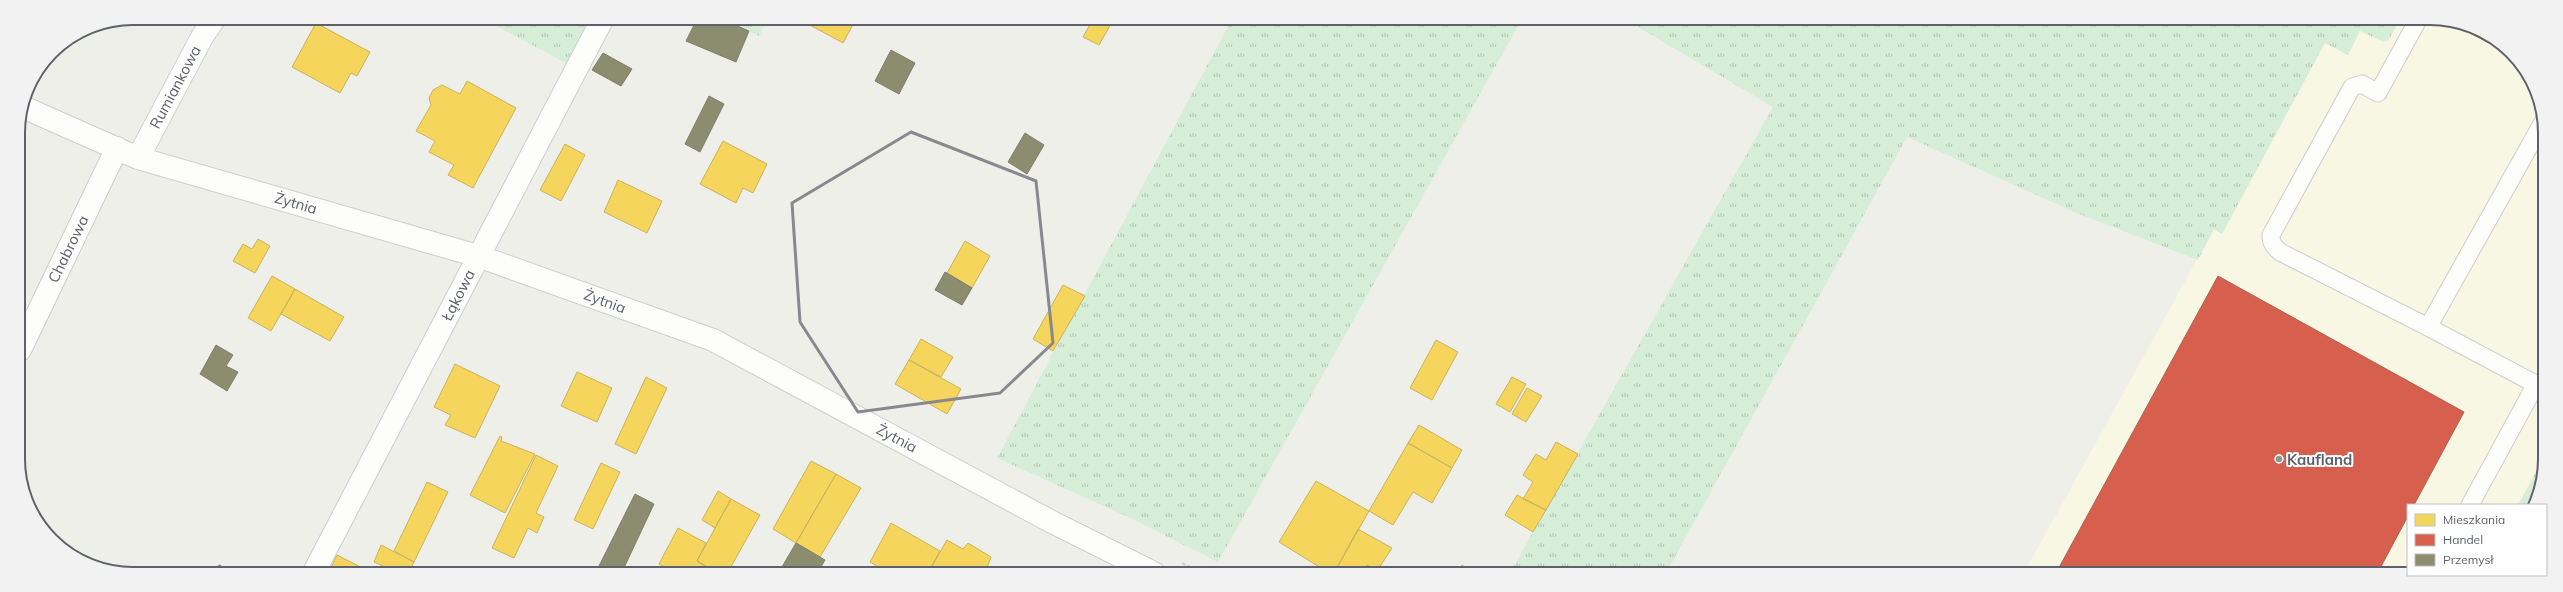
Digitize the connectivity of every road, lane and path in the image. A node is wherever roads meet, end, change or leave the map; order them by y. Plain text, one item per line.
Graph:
1 (210, 25) edge
2 (599, 25) edge
3 (2415, 25) edge
4 (28, 109) edge
5 (2538, 131) edge
6 (117, 148) junction
7 (138, 158) junction
8 (478, 256) junction
9 (2428, 327) junction
10 (25, 340) edge
11 (2538, 385) edge
12 (2538, 389) edge
13 (2471, 504) edge
14 (317, 567) edge
15 (1142, 567) edge

1 - 7 street, Rumiankowa
2 - 8 street, Łąkowa
3 - 9 lane
4 - 6 street, Żytnia
5 - 9 lane
6 - 7 street, Żytnia
6 - 10 street, Chabrowa
7 - 8 street, Żytnia
8 - 14 street, Łąkowa
8 - 15 street, Żytnia
9 - 11 lane
12 - 13 lane

